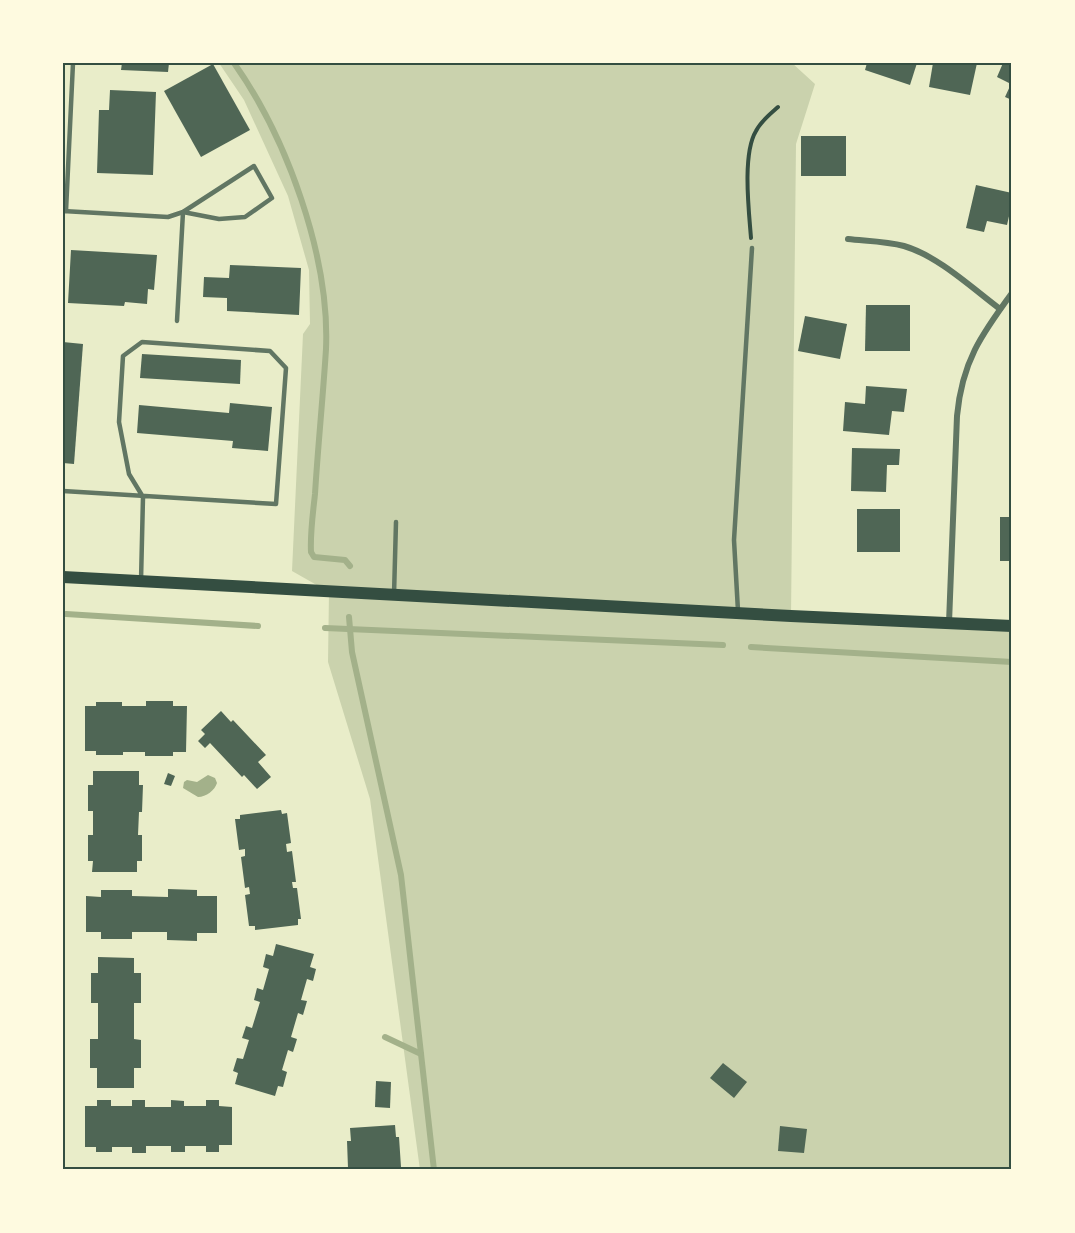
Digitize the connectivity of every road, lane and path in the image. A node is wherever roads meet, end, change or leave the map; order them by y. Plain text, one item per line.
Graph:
1 (73, 63) edge
2 (778, 107) dead end
3 (65, 211) edge
4 (183, 212) junction
5 (848, 240) dead end
6 (752, 248) joint
7 (1012, 293) edge
8 (1000, 309) junction
9 (177, 321) dead end
10 (63, 491) edge
11 (143, 497) junction
12 (396, 522) dead end
13 (63, 577) edge
14 (141, 581) junction
15 (394, 595) junction
16 (738, 613) junction
17 (949, 623) junction
18 (1012, 626) edge

1 - 3 lane
2 - 6 path
3 - 4 lane
4 - 4 lane
4 - 9 lane
5 - 8 street
6 - 16 lane
7 - 8 street
8 - 17 street
10 - 11 lane
11 - 11 lane
11 - 14 lane
12 - 15 lane
13 - 14 main road
14 - 15 main road
15 - 16 main road
16 - 17 main road
17 - 18 main road

